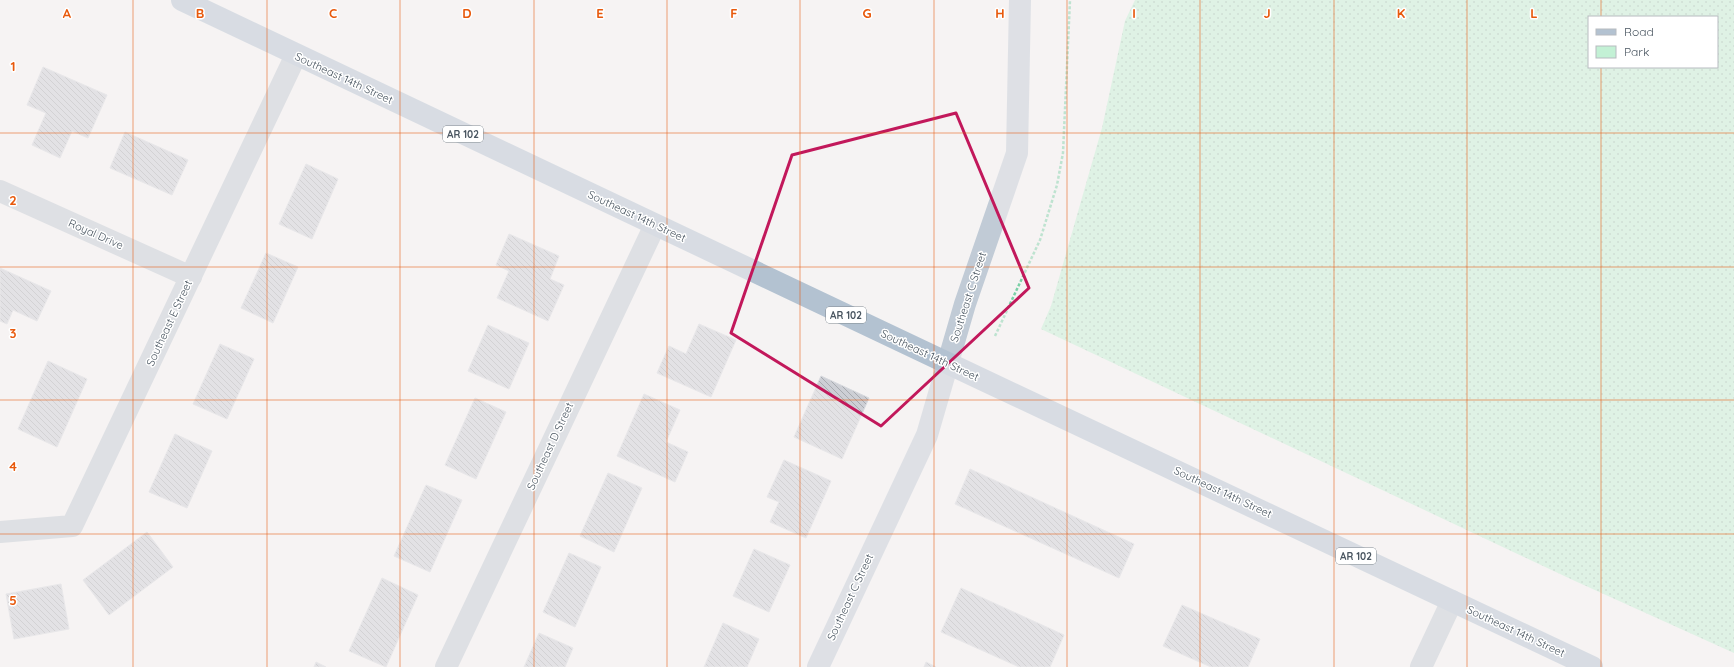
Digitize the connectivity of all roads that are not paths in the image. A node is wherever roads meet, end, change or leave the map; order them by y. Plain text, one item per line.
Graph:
1 (182, 0) edge
2 (1020, 0) edge
3 (296, 55) junction
4 (0, 191) edge
5 (655, 225) junction
6 (191, 277) junction
7 (947, 363) junction
8 (0, 532) edge
9 (1452, 601) junction
10 (446, 667) edge
11 (818, 667) edge
12 (1421, 667) edge
13 (1592, 667) edge

1 - 3 main road, Southeast 14th Street / AR 102
2 - 7 street, Southeast C Street
3 - 5 main road, Southeast 14th Street / AR 102
3 - 6 street, Southeast E Street
4 - 6 street, Royal Drive
5 - 7 main road, Southeast 14th Street / AR 102
5 - 10 street, Southeast D Street
6 - 8 street, Southeast E Street
7 - 9 main road, Southeast 14th Street / AR 102
7 - 11 street, Southeast C Street
9 - 12 street
9 - 13 main road, Southeast 14th Street / AR 102

